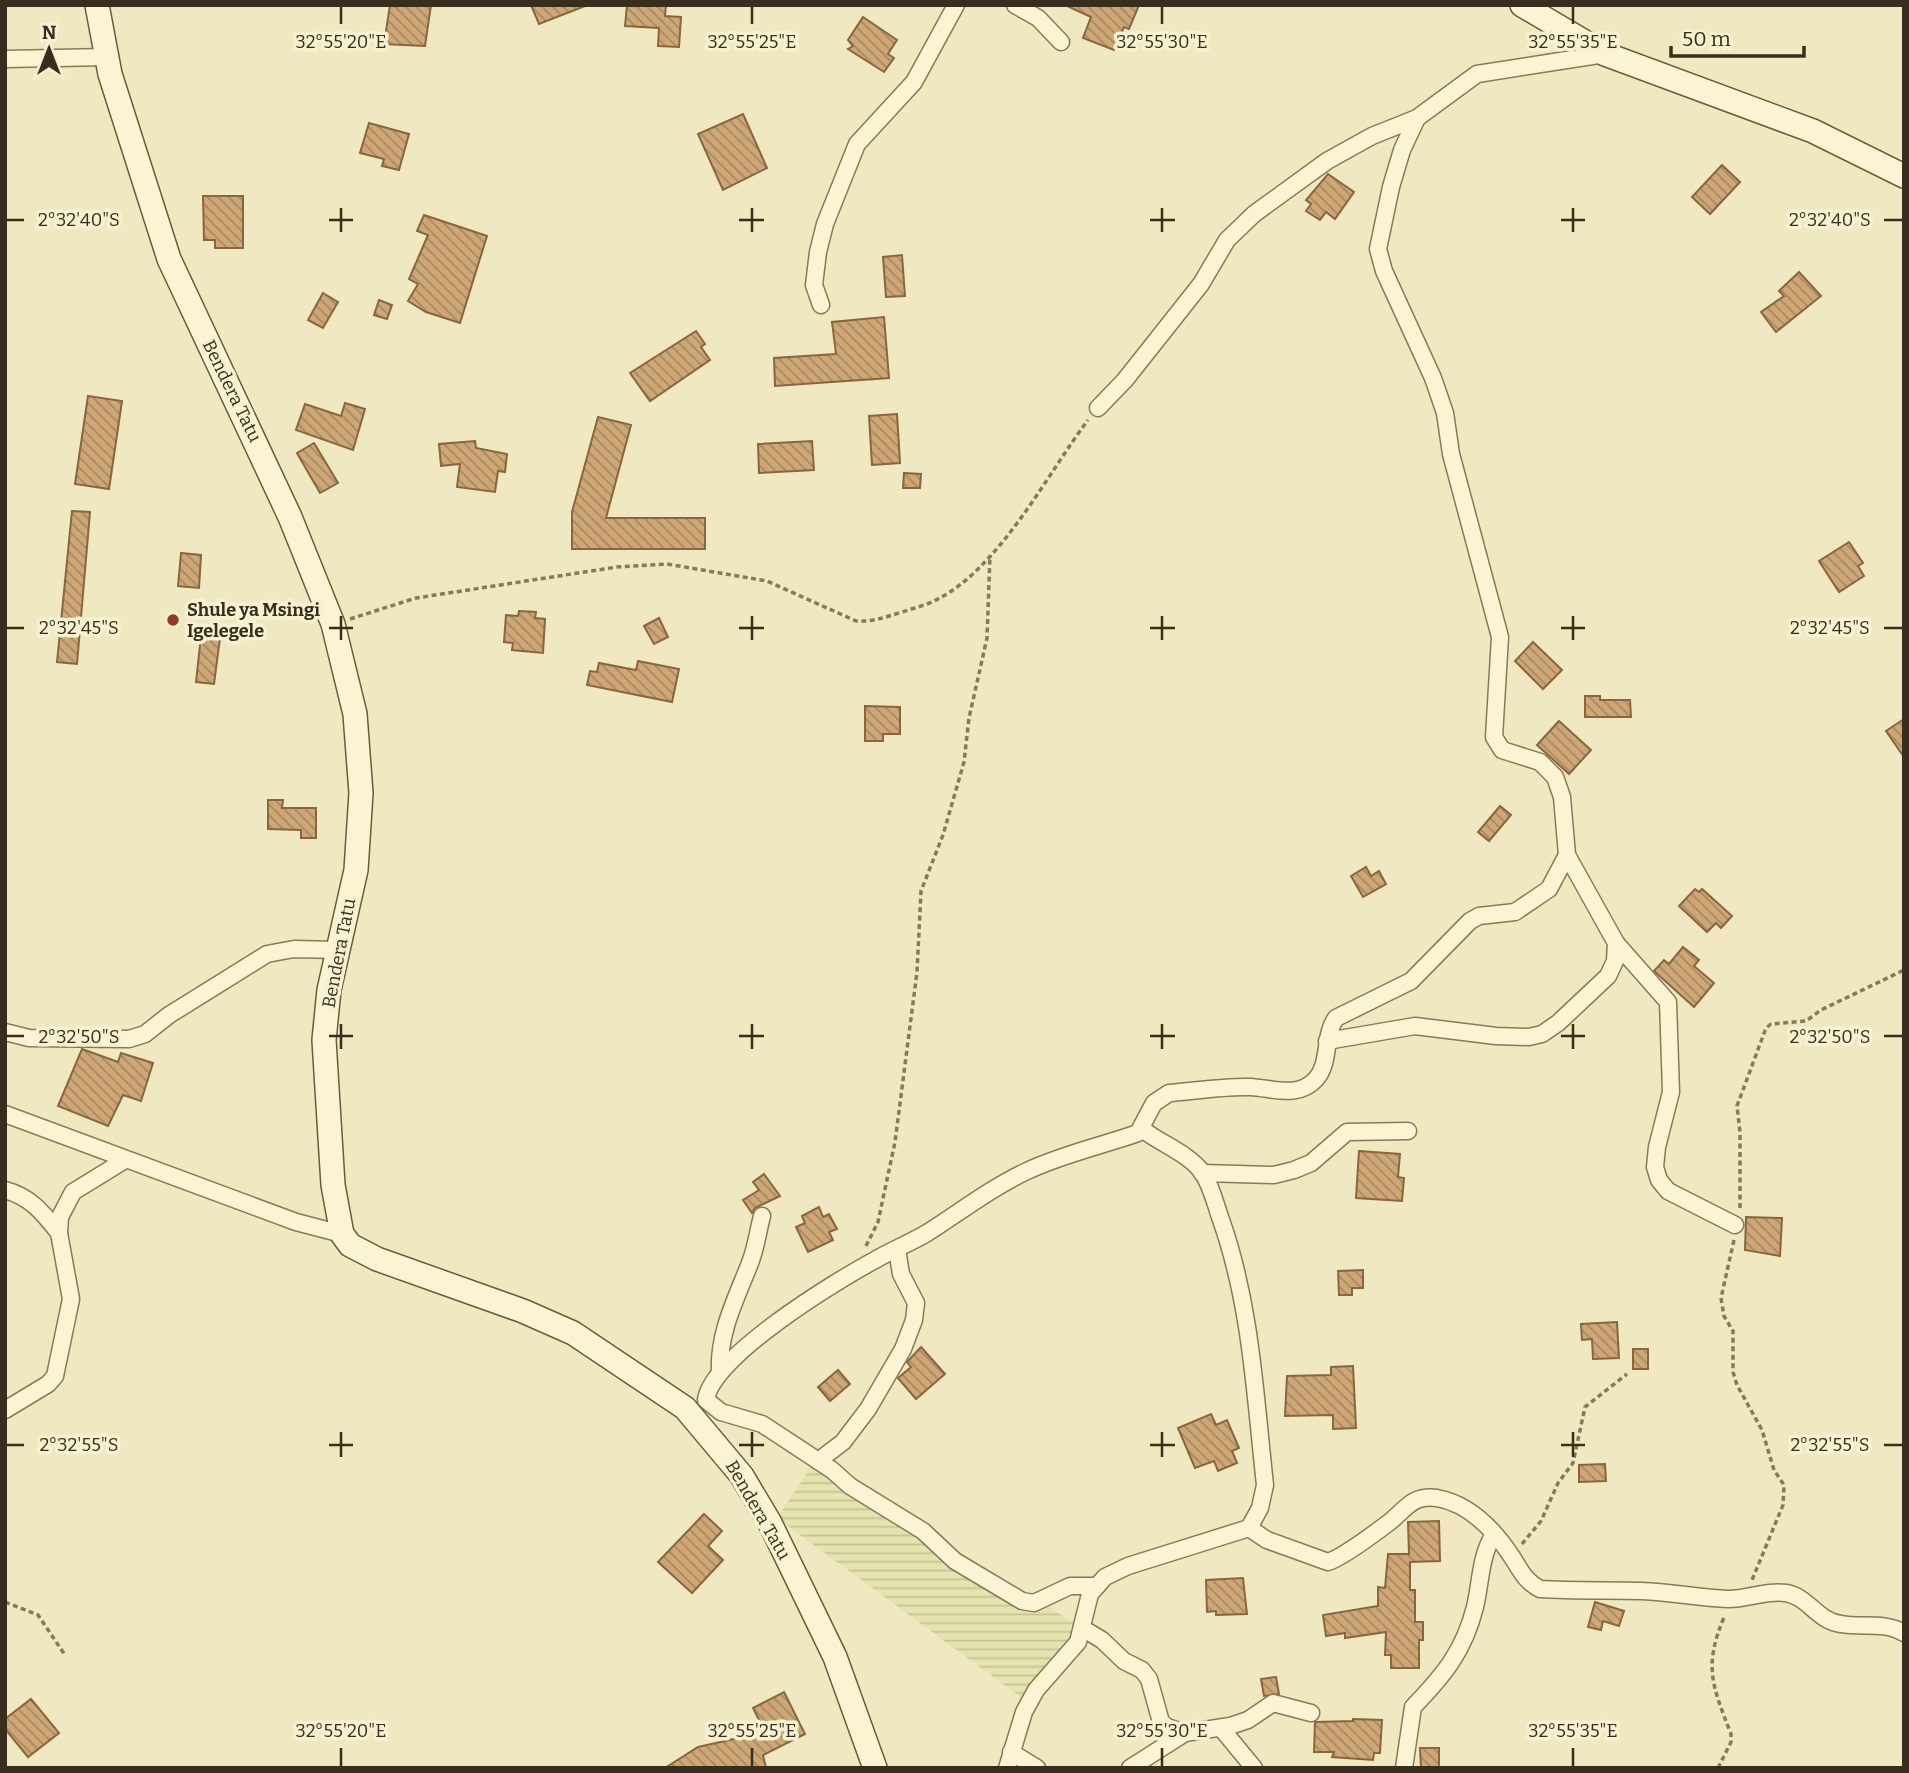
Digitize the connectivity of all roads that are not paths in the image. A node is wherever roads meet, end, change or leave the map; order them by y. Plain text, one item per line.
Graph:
1 (97, 5) edge
2 (956, 5) edge
3 (1014, 5) edge
4 (1522, 5) edge
5 (1061, 42) dead end
6 (1605, 54) junction
7 (107, 57) junction
8 (5, 59) edge
9 (1417, 118) junction
10 (1904, 176) edge
11 (821, 305) dead end
12 (1098, 408) road end
13 (1567, 855) junction
14 (1616, 943) junction
15 (338, 950) junction
16 (5, 1032) edge
17 (1327, 1041) junction
18 (5, 1114) edge
19 (1142, 1129) junction
20 (1408, 1131) dead end
21 (125, 1160) junction
22 (1202, 1173) junction
23 (5, 1190) edge
24 (762, 1216) dead end
25 (1735, 1225) road end
26 (59, 1233) junction
27 (342, 1234) junction
28 (897, 1249) junction
29 (720, 1372) junction
30 (5, 1410) edge
31 (818, 1461) junction
32 (1249, 1528) junction
33 (1494, 1534) junction
34 (1097, 1586) junction
35 (1082, 1628) junction
36 (1904, 1633) edge
37 (1311, 1713) dead end
38 (1221, 1728) junction
39 (1185, 1733) junction
40 (1009, 1760) edge
41 (875, 1768) edge
42 (1037, 1768) edge
43 (1130, 1768) edge
44 (1254, 1768) edge
45 (1404, 1768) edge

1 - 7 main road, Bendera Tatu
2 - 11 street
3 - 5 street
4 - 6 main road
6 - 9 street
6 - 10 main road
7 - 8 street
7 - 15 main road, Bendera Tatu
9 - 12 street
9 - 13 street
13 - 14 street
13 - 17 street
14 - 17 street
14 - 25 street
15 - 16 street
15 - 27 main road, Bendera Tatu
17 - 19 street
18 - 21 street
19 - 22 street
19 - 28 street
20 - 22 street
21 - 26 street
21 - 27 street
22 - 32 street
23 - 26 street
24 - 29 street
26 - 30 street
27 - 41 main road, Bendera Tatu
28 - 29 street
28 - 31 street
29 - 31 street
31 - 34 street
32 - 33 street
32 - 34 street
33 - 36 street
33 - 45 street
34 - 35 street
35 - 39 street
35 - 40 street
37 - 38 street
38 - 39 street
38 - 44 street
39 - 43 street
40 - 42 street

